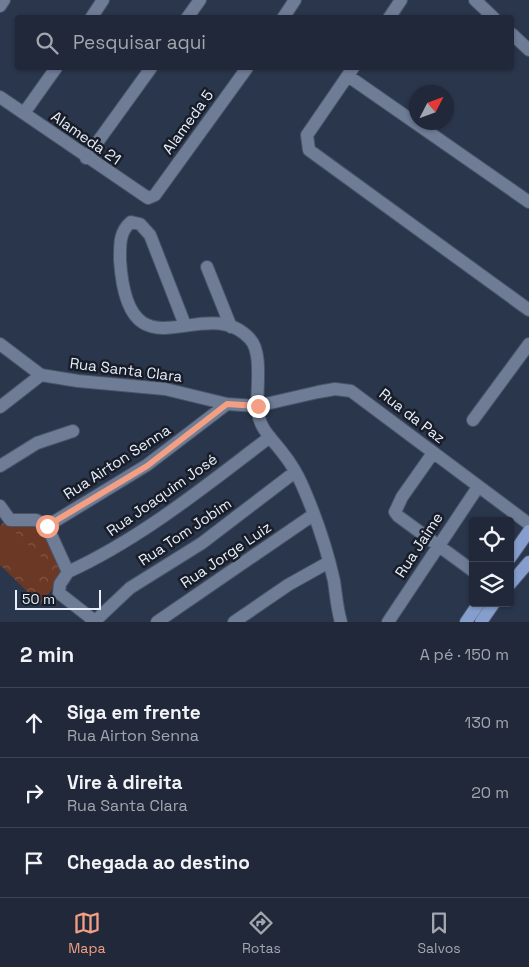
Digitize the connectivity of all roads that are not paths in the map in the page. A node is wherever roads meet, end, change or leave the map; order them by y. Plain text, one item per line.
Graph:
1 (4, 0) edge
2 (103, 0) edge
3 (200, 0) edge
4 (295, 0) edge
5 (401, 0) edge
6 (476, 0) edge
7 (0, 6) edge
8 (93, 15) edge
9 (189, 15) edge
10 (285, 15) edge
11 (391, 15) edge
12 (491, 15) edge
13 (514, 36) edge
14 (529, 50) edge
15 (55, 70) edge
16 (150, 70) edge
17 (246, 70) edge
18 (350, 72) edge
19 (0, 97) edge
20 (24, 113) junction
21 (86, 158) junction
22 (155, 195) joint
23 (529, 202) edge
24 (207, 266) dead end
25 (529, 310) edge
26 (185, 325) junction
27 (231, 327) junction
28 (0, 344) edge
29 (529, 344) edge
30 (41, 375) junction
31 (227, 404) junction
32 (258, 406) junction
33 (0, 407) edge
34 (472, 420) dead end
35 (73, 431) dead end
36 (270, 437) junction
37 (433, 452) junction
38 (0, 466) edge
39 (295, 472) junction
40 (478, 487) junction
41 (0, 506) edge
42 (313, 515) junction
43 (529, 524) edge
44 (47, 526) junction
45 (529, 531) edge
46 (438, 546) junction
47 (514, 552) edge
48 (329, 562) junction
49 (529, 562) edge
50 (469, 568) edge
51 (68, 572) junction
52 (514, 579) edge
53 (476, 607) edge
54 (491, 607) edge
55 (338, 621) edge
56 (96, 622) edge
57 (157, 622) edge
58 (234, 622) edge
59 (388, 622) edge
60 (466, 622) edge
61 (481, 622) edge

1 - 7 street
2 - 8 street
3 - 9 street
4 - 10 street
5 - 11 street
6 - 12 street
13 - 14 street
15 - 20 street
16 - 21 street
17 - 22 street, Alameda 5
18 - 23 street
18 - 25 street
19 - 20 street, Alameda 21
20 - 21 street, Alameda 21
21 - 22 street, Alameda 21
24 - 27 street
26 - 26 street
26 - 27 street
27 - 32 street
28 - 30 street, Rua Santa Clara
29 - 34 street
30 - 31 street, Rua Santa Clara
30 - 33 street
31 - 32 street, Rua Santa Clara
31 - 44 street, Rua Airton Senna
32 - 36 street
32 - 37 street, Rua da Paz
35 - 38 street
36 - 39 street
36 - 51 street, Rua Joaquim José
37 - 40 street, Rua da Paz
37 - 46 street
39 - 42 street
39 - 56 street, Rua Tom Jobim
40 - 43 street, Rua da Paz
40 - 46 street, Rua Jaime
41 - 44 street
42 - 48 street
42 - 57 street, Rua Jorge Luiz
44 - 51 street
45 - 47 main road
46 - 50 street
46 - 59 street, Rua Jaime
48 - 55 street
48 - 58 street
49 - 52 main road
51 - 56 street
53 - 60 main road
54 - 61 main road

